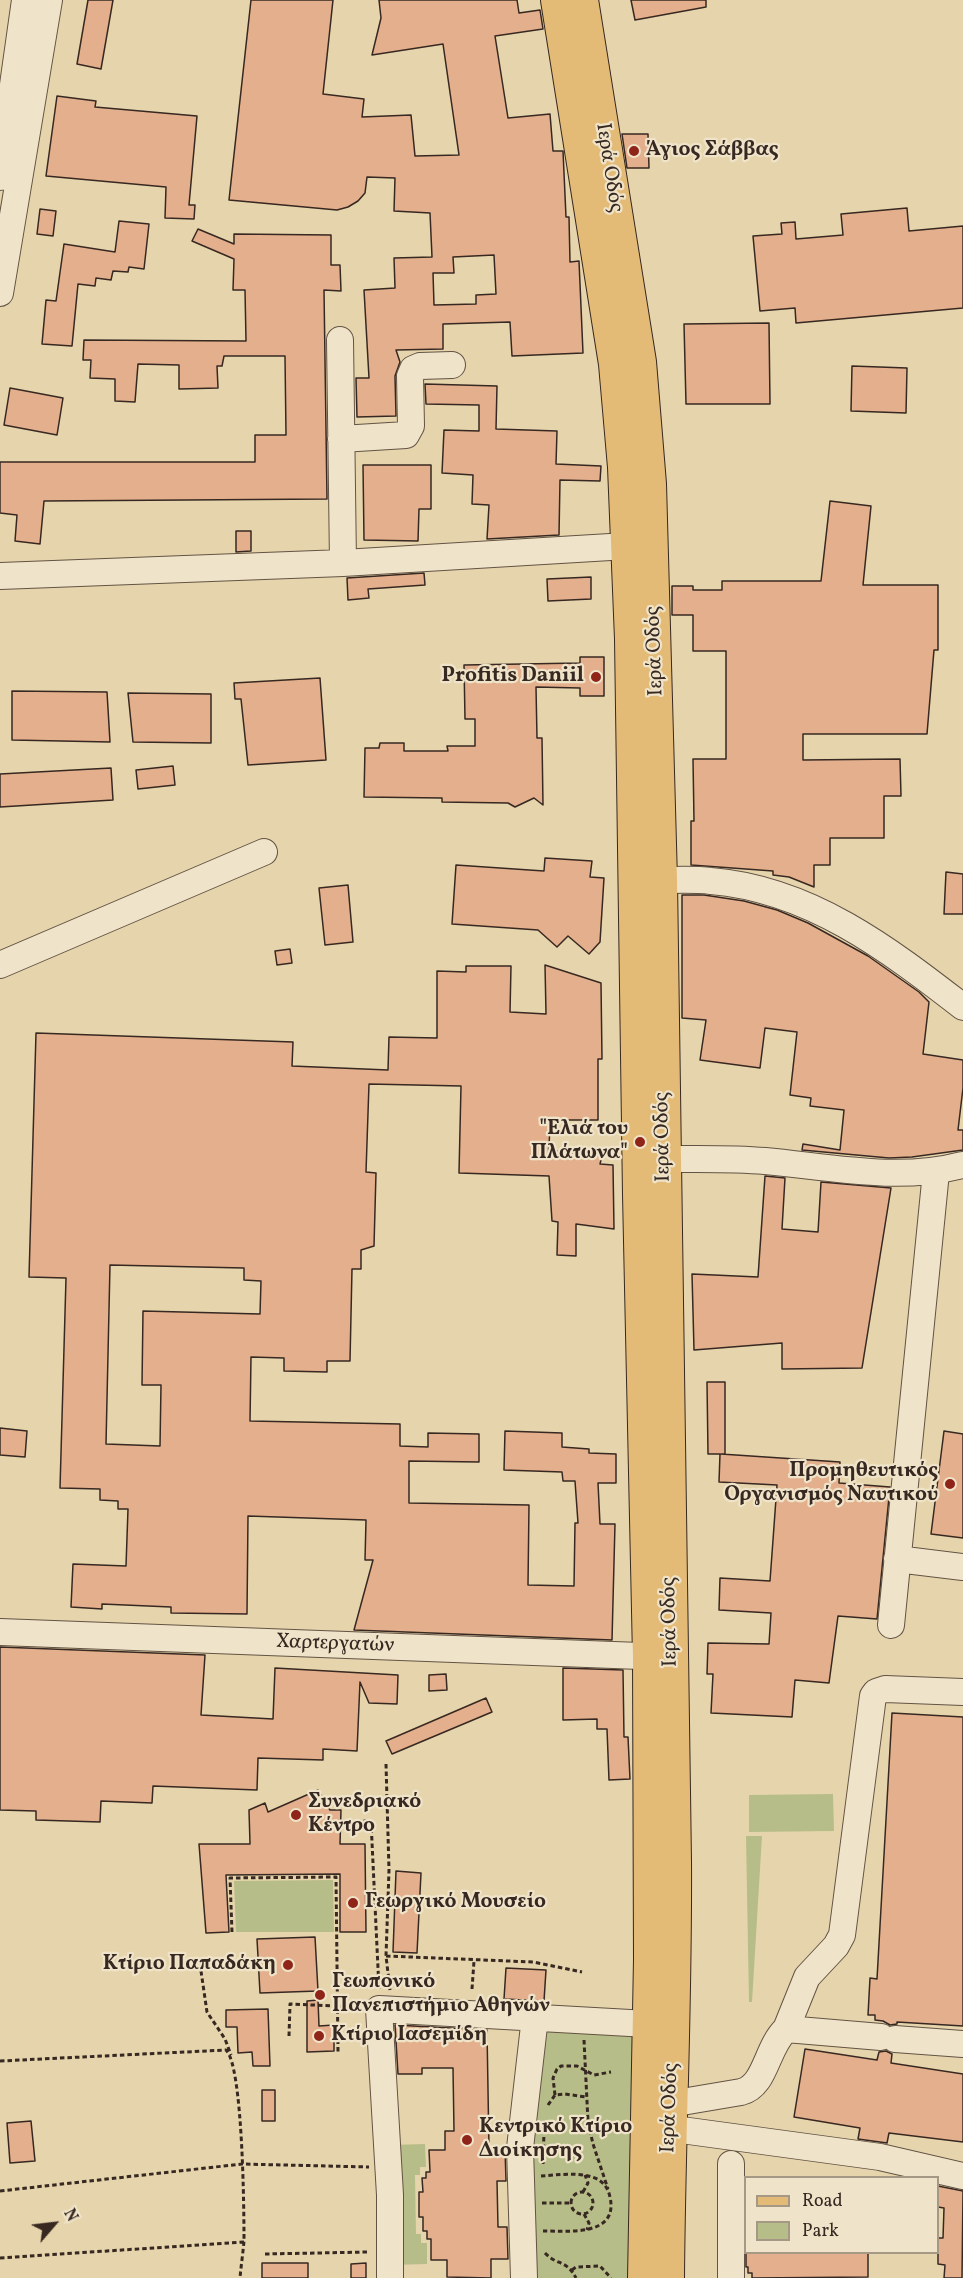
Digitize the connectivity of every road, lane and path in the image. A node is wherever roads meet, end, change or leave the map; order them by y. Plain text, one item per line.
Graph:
1 (25, 0) edge
2 (49, 0) edge
3 (557, 0) edge
4 (582, 0) edge
5 (0, 177) edge
6 (0, 293) edge
7 (340, 340) dead end
8 (452, 365) dead end
9 (342, 439) junction
10 (627, 546) junction
11 (343, 562) junction
12 (0, 576) edge
13 (264, 852) dead end
14 (661, 880) junction
15 (0, 965) edge
16 (963, 1007) edge
17 (664, 1159) junction
18 (962, 1165) edge
19 (936, 1172) junction
20 (897, 1559) junction
21 (963, 1567) edge
22 (891, 1625) dead end
23 (0, 1632) edge
24 (660, 1657) junction
25 (963, 1692) edge
26 (386, 1764) dead end
27 (340, 1821) dead end
28 (232, 1932) dead end
29 (386, 1956) junction
30 (474, 1960) junction
31 (201, 1971) dead end
32 (582, 1972) dead end
33 (472, 1989) dead end
34 (337, 2006) junction
35 (385, 2009) junction
36 (535, 2017) junction
37 (585, 2020) junction
38 (648, 2024) junction
39 (786, 2029) junction
40 (289, 2036) dead end
41 (963, 2044) edge
42 (338, 2052) dead end
43 (231, 2055) junction
44 (0, 2061) edge
45 (584, 2070) junction
46 (611, 2072) dead end
47 (555, 2096) junction
48 (586, 2097) junction
49 (546, 2111) dead end
50 (662, 2119) junction
51 (544, 2126) dead end
52 (242, 2164) junction
53 (731, 2164) dead end
54 (389, 2168) junction
55 (585, 2175) junction
56 (531, 2176) junction
57 (963, 2176) edge
58 (0, 2191) edge
59 (584, 2192) junction
60 (609, 2192) junction
61 (584, 2214) junction
62 (587, 2230) junction
63 (540, 2238) dead end
64 (244, 2242) junction
65 (542, 2244) dead end
66 (390, 2251) junction
67 (265, 2254) dead end
68 (0, 2258) edge
69 (572, 2270) junction
70 (240, 2278) edge
71 (390, 2278) edge
72 (524, 2278) edge
73 (576, 2278) edge
74 (611, 2278) edge
75 (644, 2278) edge
76 (668, 2278) edge
77 (731, 2278) edge

1 - 5 street
2 - 6 street
3 - 10 main road, Ιερά Οδός
4 - 14 main road, Ιερά Οδός
7 - 9 street
8 - 9 street
9 - 11 street
10 - 11 street
10 - 24 main road, Ιερά Οδός
11 - 12 street
13 - 15 street
14 - 16 street
14 - 17 main road, Ιερά Οδός
17 - 19 street
17 - 24 main road, Ιερά Οδός
18 - 19 street
19 - 20 street
20 - 21 street
20 - 22 street
23 - 24 street, Χαρτεργατών
24 - 38 main road, Ιερά Οδός
24 - 50 main road, Ιερά Οδός
25 - 39 street
26 - 29 path
27 - 35 path
28 - 34 path
29 - 30 path
29 - 35 path
30 - 32 path
30 - 33 path
31 - 43 path
34 - 35 path
34 - 40 path
34 - 42 path
35 - 36 street
35 - 54 street
36 - 37 street
36 - 56 street
37 - 38 street
37 - 45 path
38 - 50 main road, Ιερά Οδός
39 - 41 street
39 - 50 street
43 - 44 path
43 - 52 path
45 - 46 path
45 - 47 path
45 - 48 path
47 - 48 path
47 - 49 path
48 - 60 path
50 - 57 street
50 - 75 main road, Ιερά Οδός
50 - 76 main road, Ιερά Οδός
51 - 56 path
52 - 54 path
52 - 58 path
52 - 64 path
53 - 77 street
54 - 66 street
55 - 56 path
55 - 59 path
55 - 60 path
56 - 72 street
59 - 61 path
59 - 61 path
60 - 62 path
61 - 62 path
62 - 63 path
64 - 68 path
64 - 70 path
65 - 69 path
66 - 67 path
66 - 71 street
69 - 73 path
69 - 74 path

